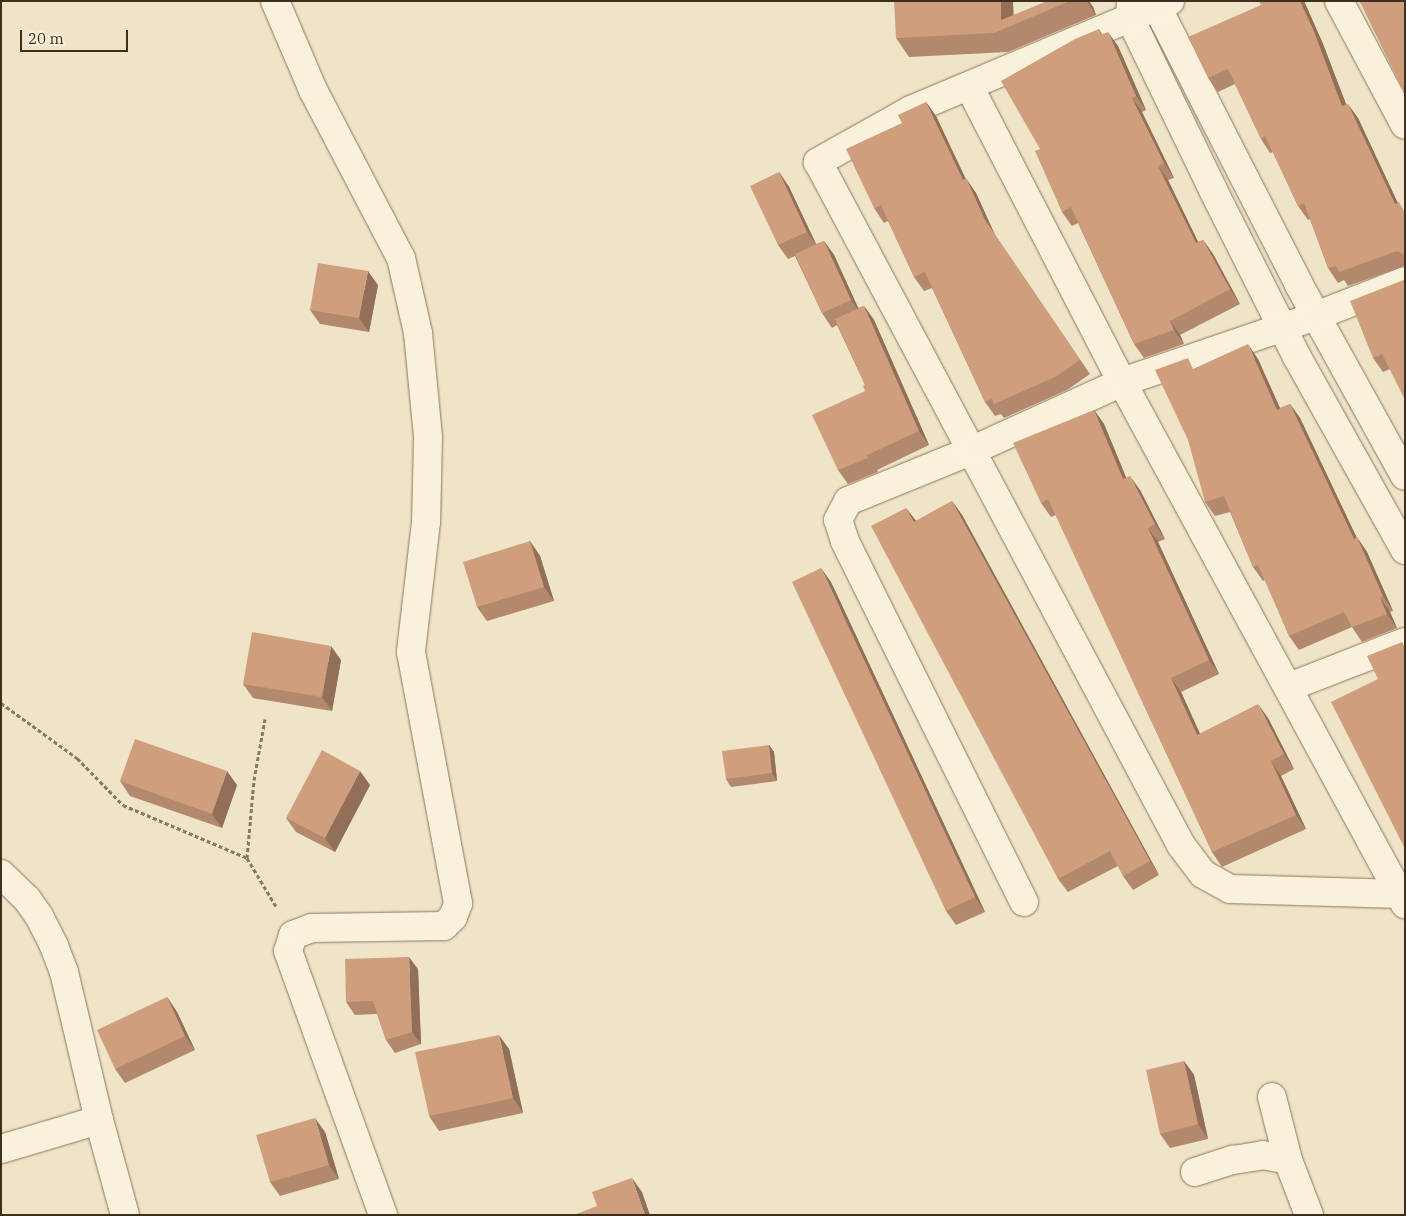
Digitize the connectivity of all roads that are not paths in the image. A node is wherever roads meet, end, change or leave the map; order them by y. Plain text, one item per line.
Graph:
1 (275, 1) edge
2 (1338, 1) edge
3 (1148, 6) edge
4 (970, 86) junction
5 (1405, 125) edge
6 (1405, 281) edge
7 (1316, 316) junction
8 (1284, 328) junction
9 (1122, 382) junction
10 (973, 450) junction
11 (1405, 476) edge
12 (1405, 550) edge
13 (1405, 642) edge
14 (1289, 688) junction
15 (1, 874) edge
16 (1402, 899) edge
17 (1024, 902) dead end
18 (1272, 1097) dead end
19 (99, 1120) junction
20 (1, 1149) edge
21 (1288, 1160) junction
22 (1195, 1172) dead end
23 (125, 1215) edge
24 (383, 1215) edge
25 (1309, 1215) edge

1 - 24 street
2 - 5 street
3 - 4 street
3 - 7 street
3 - 8 street
4 - 9 street
4 - 10 street
6 - 7 street
7 - 8 street
7 - 11 street
8 - 9 street
8 - 12 street
9 - 10 street
9 - 14 street
10 - 16 street
10 - 17 street
13 - 14 street
14 - 16 street
15 - 19 street
18 - 21 street
19 - 20 street
19 - 23 street
21 - 22 street
21 - 25 street

